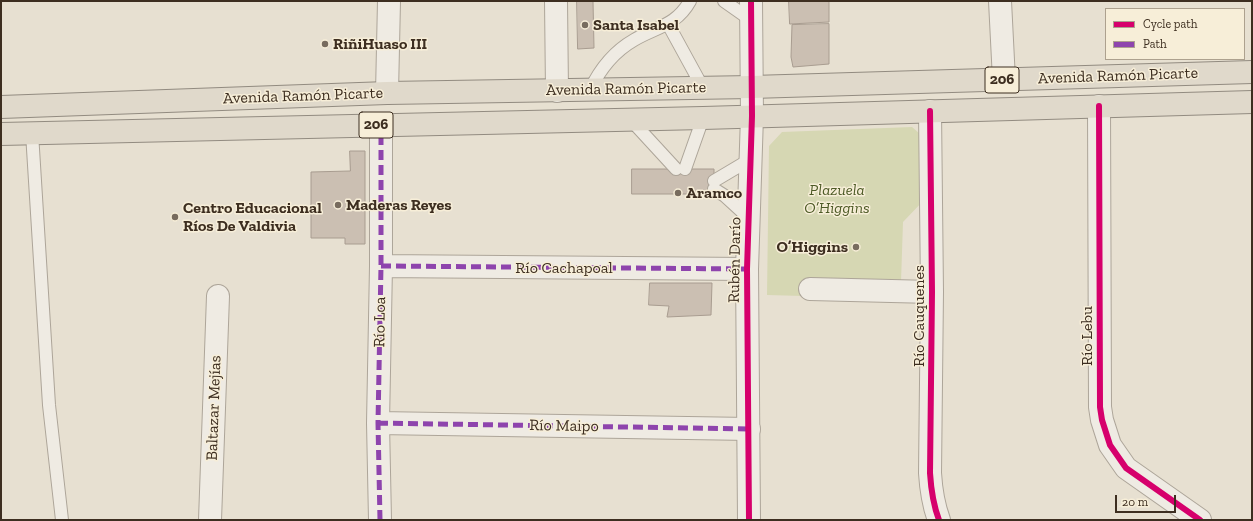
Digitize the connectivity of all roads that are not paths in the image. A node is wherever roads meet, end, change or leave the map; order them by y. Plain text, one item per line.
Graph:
1 (389, 1) edge
2 (556, 1) edge
3 (690, 1) edge
4 (724, 1) edge
5 (1000, 1) edge
6 (751, 11) edge
7 (668, 24) junction
8 (1252, 72) edge
9 (1004, 80) junction
10 (752, 87) junction
11 (702, 88) junction
12 (590, 90) junction
13 (556, 91) junction
14 (387, 94) junction
15 (1252, 102) edge
16 (1099, 106) junction
17 (1, 107) edge
18 (930, 111) junction
19 (752, 116) junction
20 (703, 118) junction
21 (630, 119) junction
22 (381, 125) junction
23 (32, 133) junction
24 (1, 134) edge
25 (750, 159) junction
26 (749, 218) junction
27 (381, 266) junction
28 (748, 269) junction
29 (810, 289) dead end
30 (932, 292) junction
31 (218, 296) dead end
32 (378, 423) junction
33 (749, 429) junction
34 (62, 520) edge
35 (210, 520) edge
36 (380, 520) edge
37 (749, 520) edge
38 (939, 520) edge
39 (1200, 520) edge

1 - 14 street
2 - 13 street
3 - 7 lane
4 - 6 lane
5 - 9 street
6 - 10 street, Rubén Darío
7 - 11 lane
7 - 12 lane
8 - 9 highway, Avenida Ramón Picarte / 206
9 - 10 highway, Avenida Ramón Picarte / 206
10 - 11 highway, Avenida Ramón Picarte / 206
10 - 19 street, Rubén Darío
11 - 12 highway, Avenida Ramón Picarte / 206
12 - 13 highway, Avenida Ramón Picarte / 206
13 - 14 highway, Avenida Ramón Picarte / 206
14 - 17 highway, Avenida Ramón Picarte / 206
15 - 16 highway, Avenida Ramón Picarte / 206
16 - 18 highway, Avenida Ramón Picarte / 206
16 - 39 street, Río Lebu
18 - 19 highway, Avenida Ramón Picarte / 206
18 - 30 street, Río Cauquenes
19 - 20 highway, Avenida Ramón Picarte / 206
19 - 25 street, Rubén Darío
20 - 21 highway, Avenida Ramón Picarte / 206
20 - 21 lane
21 - 22 highway, Avenida Ramón Picarte / 206
22 - 23 highway, Avenida Ramón Picarte / 206
22 - 27 street, Río Loa
23 - 24 highway, Avenida Ramón Picarte / 206
23 - 34 lane
25 - 26 street, Rubén Darío
25 - 26 lane
26 - 28 street, Rubén Darío
27 - 28 street, Río Cachapoal
27 - 32 street, Río Loa
28 - 33 street, Rubén Darío
29 - 30 street
30 - 38 street, Río Cauquenes
31 - 35 street, Baltazar Mejías
32 - 33 street, Río Maipo
32 - 36 street, Río Loa
33 - 37 street, Rubén Darío

